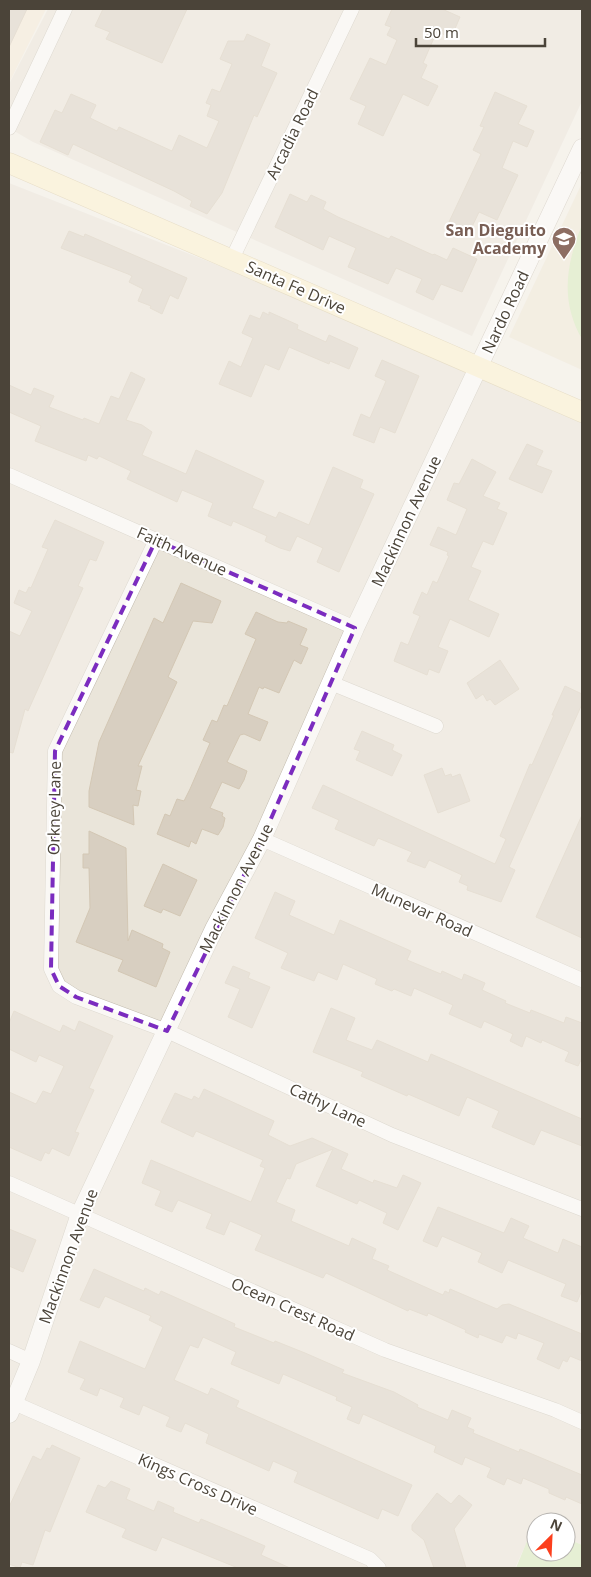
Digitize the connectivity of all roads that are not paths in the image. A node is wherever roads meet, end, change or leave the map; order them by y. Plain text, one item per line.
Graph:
1 (65, 9) edge
2 (352, 9) edge
3 (9, 128) edge
4 (582, 148) edge
5 (9, 163) edge
6 (232, 259) junction
7 (479, 368) junction
8 (582, 412) edge
9 (9, 475) edge
10 (156, 540) junction
11 (355, 628) junction
12 (331, 683) junction
13 (436, 726) dead end
14 (262, 839) junction
15 (582, 980) edge
16 (76, 998) joint
17 (167, 1031) junction
18 (9, 1183) edge
19 (582, 1209) edge
20 (80, 1214) junction
21 (9, 1351) edge
22 (31, 1361) junction
23 (11, 1409) edge
24 (582, 1422) edge
25 (379, 1568) edge

1 - 3 street
2 - 6 street, Arcadia Road
4 - 7 street, Nardo Road
5 - 6 main road, Santa Fe Drive
6 - 7 main road, Santa Fe Drive
7 - 8 main road, Santa Fe Drive
7 - 11 street, Mackinnon Avenue
9 - 10 street, Faith Avenue
10 - 11 street, Faith Avenue
10 - 16 street, Orkney Lane
11 - 12 street, Mackinnon Avenue
12 - 13 street
12 - 14 street, Mackinnon Avenue
14 - 15 street, Munevar Road
14 - 17 street, Mackinnon Avenue
16 - 17 street, Cathy Lane
17 - 19 street, Cathy Lane
17 - 20 street, Mackinnon Avenue
18 - 20 street, Ocean Crest Road
20 - 22 street, Mackinnon Avenue
20 - 24 street, Ocean Crest Road
21 - 22 street
22 - 23 street, Mackinnon Avenue
23 - 25 street, Kings Cross Drive

